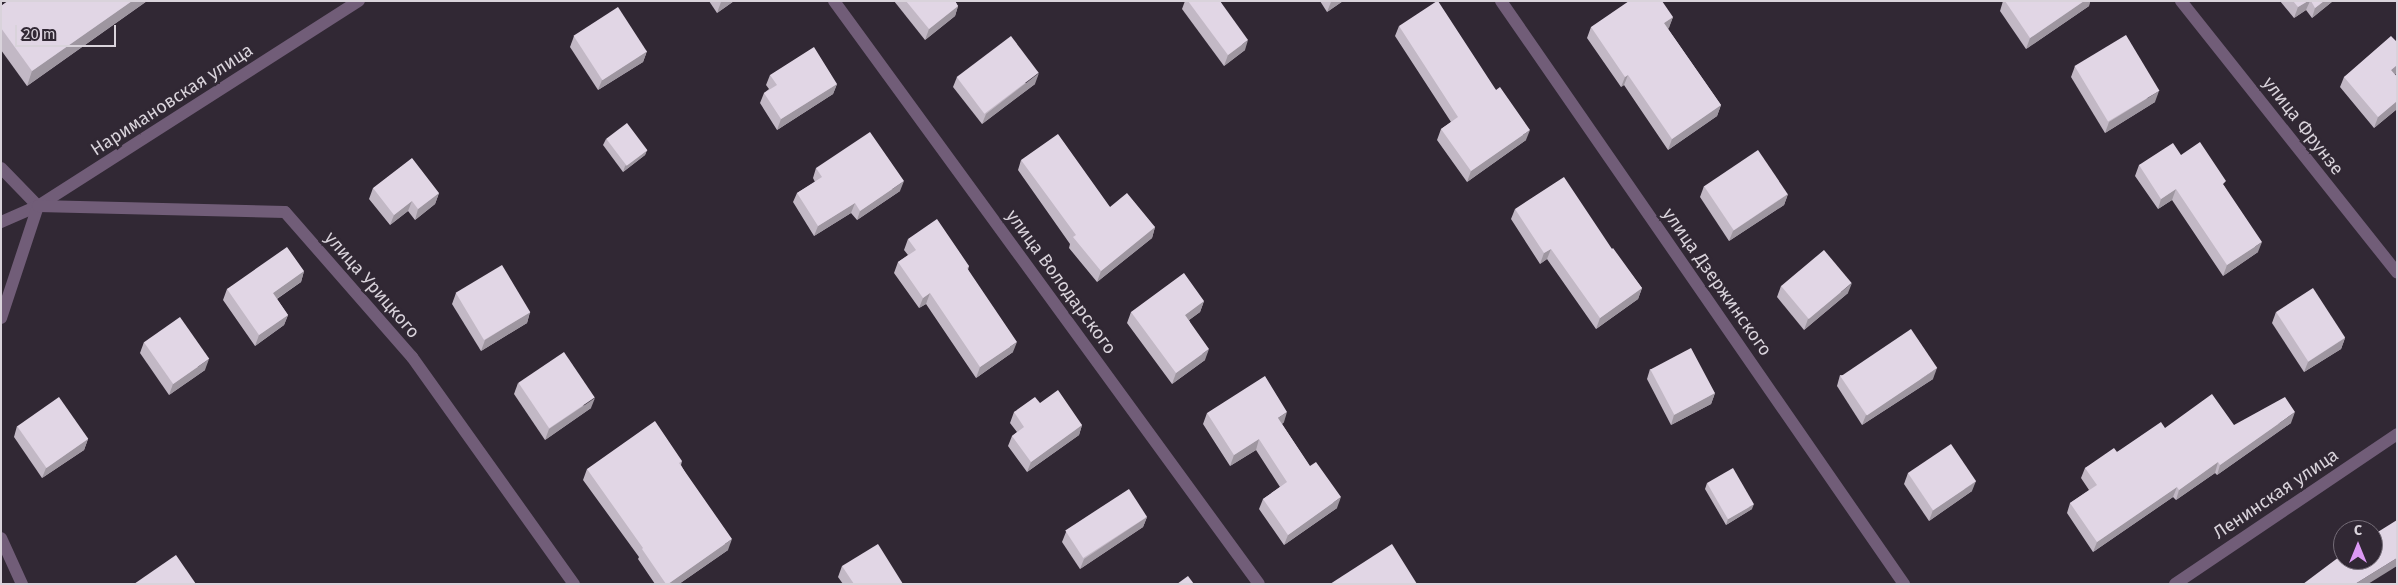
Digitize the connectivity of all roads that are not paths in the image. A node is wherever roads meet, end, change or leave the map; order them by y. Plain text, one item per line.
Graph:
1 (359, 1) edge
2 (834, 1) edge
3 (1501, 1) edge
4 (2181, 1) edge
5 (1, 168) edge
6 (38, 206) junction
7 (1, 222) edge
8 (2397, 273) edge
9 (1, 318) edge
10 (2397, 434) edge
11 (1, 538) edge
12 (22, 584) edge
13 (574, 584) edge
14 (1259, 584) edge
15 (1904, 584) edge
16 (2175, 584) edge

1 - 6 street, Наримановская улица
2 - 14 street, улица Володарского
3 - 15 street, улица Дзержинского
4 - 8 street, улица Фрунзе
5 - 6 street
6 - 7 street, Наримановская улица
6 - 9 street
6 - 13 street, улица Урицкого
10 - 16 street, Ленинская улица
11 - 12 street

